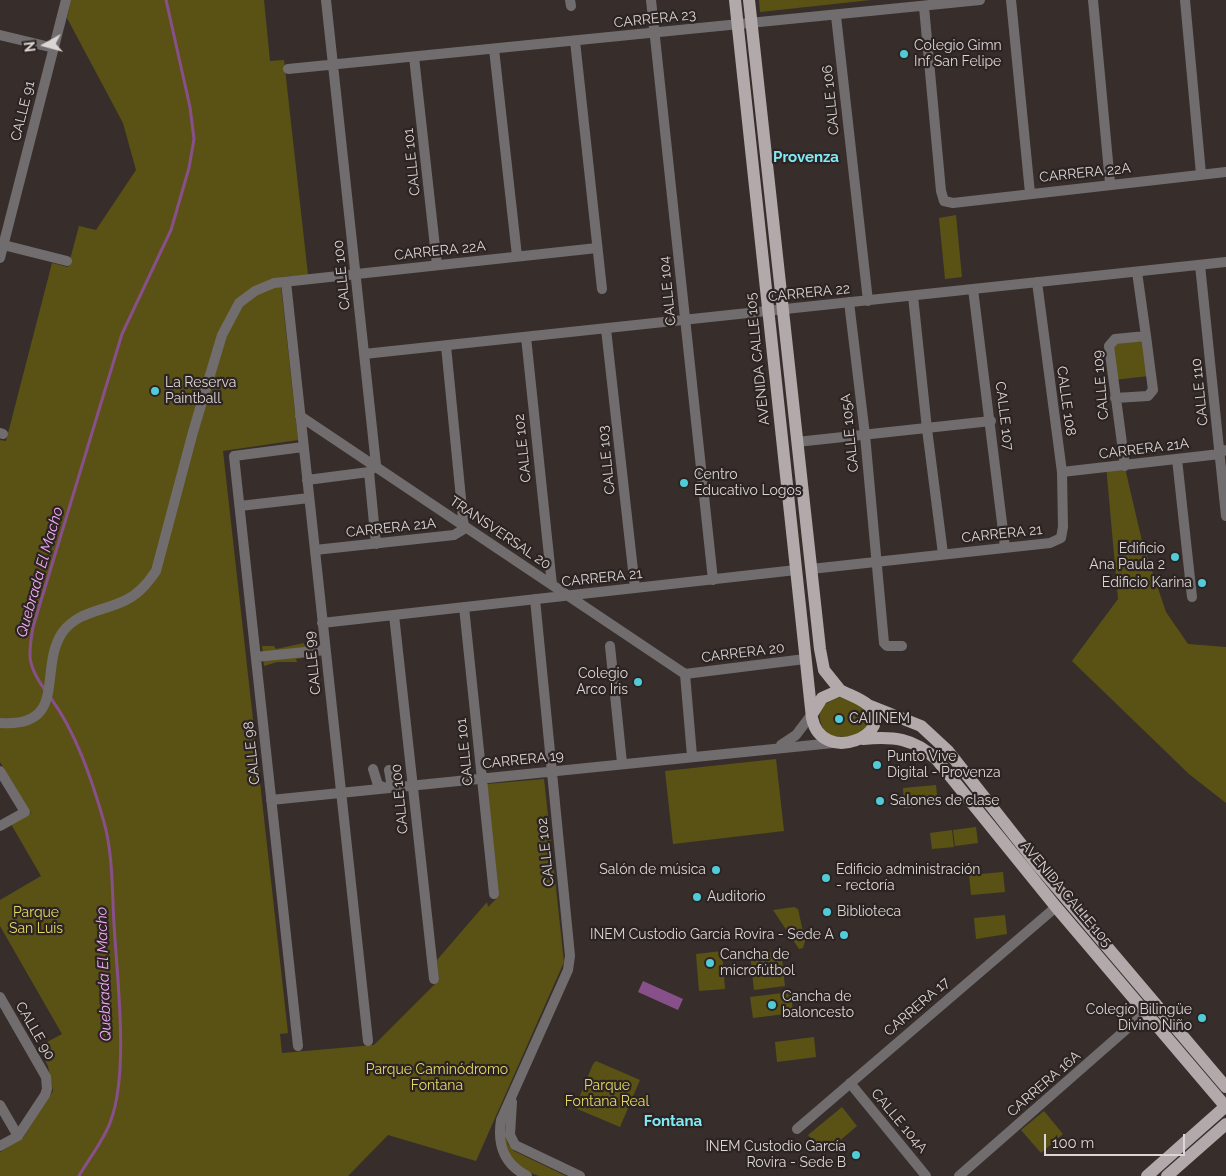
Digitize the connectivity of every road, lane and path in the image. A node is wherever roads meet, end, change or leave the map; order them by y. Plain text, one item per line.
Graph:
1 (66, 0) edge
2 (326, 0) edge
3 (651, 0) edge
4 (735, 0) edge
5 (749, 0) edge
6 (980, 0) edge
7 (1011, 0) edge
8 (1092, 0) edge
9 (1185, 0) edge
10 (924, 7) junction
11 (836, 16) junction
12 (752, 24) junction
13 (738, 25) junction
14 (654, 33) junction
15 (0, 35) edge
16 (574, 41) junction
17 (54, 48) junction
18 (494, 49) junction
19 (414, 56) junction
20 (332, 64) junction
21 (288, 69) dead end
22 (1226, 172) edge
23 (1201, 174) junction
24 (1110, 183) junction
25 (1030, 193) junction
26 (2, 244) edge
27 (597, 248) junction
28 (517, 256) junction
29 (0, 258) edge
30 (67, 261) dead end
31 (1226, 262) edge
32 (437, 265) junction
33 (1200, 265) junction
34 (1137, 272) junction
35 (356, 274) junction
36 (286, 282) junction
37 (1037, 282) junction
38 (602, 289) dead end
39 (973, 289) junction
40 (913, 296) junction
41 (868, 300) junction
42 (849, 302) junction
43 (783, 310) junction
44 (768, 311) junction
45 (685, 320) junction
46 (606, 328) junction
47 (1146, 336) junction
48 (526, 337) junction
49 (446, 346) junction
50 (364, 354) junction
51 (1115, 398) junction
52 (300, 416) junction
53 (991, 421) junction
54 (926, 429) junction
55 (865, 435) junction
56 (797, 442) junction
57 (304, 447) junction
58 (1223, 451) edge
59 (1177, 458) junction
60 (1125, 466) junction
61 (372, 469) junction
62 (1062, 472) junction
63 (307, 480) junction
64 (309, 498) junction
65 (240, 506) junction
66 (1226, 516) edge
67 (1063, 523) joint
68 (465, 526) junction
69 (376, 544) junction
70 (1005, 547) junction
71 (315, 550) junction
72 (942, 554) junction
73 (877, 560) junction
74 (811, 569) junction
75 (796, 570) junction
76 (713, 580) junction
77 (552, 585) junction
78 (635, 588) junction
79 (567, 596) junction
80 (1192, 598) dead end
81 (535, 599) junction
82 (464, 607) junction
83 (394, 615) junction
84 (322, 623) junction
85 (610, 646) dead end
86 (902, 646) dead end
87 (325, 650) junction
88 (256, 657) junction
89 (805, 659) junction
90 (684, 674) junction
91 (840, 690) junction
92 (868, 705) junction
93 (812, 714) junction
94 (0, 723) edge
95 (863, 738) junction
96 (833, 743) junction
97 (778, 747) junction
98 (692, 756) junction
99 (622, 763) junction
100 (373, 770) dead end
101 (389, 770) dead end
102 (552, 770) junction
103 (0, 771) edge
104 (482, 778) junction
105 (412, 785) junction
106 (391, 787) junction
107 (341, 792) junction
108 (271, 800) junction
109 (0, 826) edge
110 (494, 894) dead end
111 (1056, 906) junction
112 (434, 979) dead end
113 (1, 1002) edge
114 (1146, 1012) junction
115 (368, 1041) dead end
116 (298, 1046) dead end
117 (850, 1083) junction
118 (1226, 1087) edge
119 (515, 1090) junction
120 (0, 1106) edge
121 (1226, 1107) edge
122 (1226, 1124) edge
123 (797, 1129) dead end
124 (18, 1136) junction
125 (0, 1146) edge
126 (577, 1175) edge
127 (527, 1176) edge
128 (926, 1176) edge
129 (959, 1176) edge
130 (1147, 1176) edge
131 (1167, 1176) edge

1 - 17 street, CALLE 91
2 - 20 street, CALLE 100
3 - 14 street, CALLE 104
4 - 13 main road, AVENIDA CALLE 105
5 - 12 main road
6 - 10 street, CARRERA 23
7 - 25 street
8 - 24 street
9 - 23 street
10 - 11 street, CARRERA 23
10 - 25 street, CARRERA 22A
11 - 12 street, CARRERA 23
11 - 41 street, CALLE 106
12 - 13 street, CARRERA 23
12 - 43 main road
13 - 14 street, CARRERA 23
13 - 44 main road, AVENIDA CALLE 105
14 - 16 street, CARRERA 23
14 - 45 street, CALLE 104
15 - 17 street
16 - 18 street, CARRERA 23
16 - 27 street
17 - 26 street, CALLE 91
18 - 19 street, CARRERA 23
18 - 28 street
19 - 20 street, CARRERA 23
19 - 32 street, CALLE 101
20 - 21 street, CARRERA 23
20 - 35 street, CALLE 100
22 - 23 street, CARRERA 22A
23 - 24 street, CARRERA 22A
24 - 25 street, CARRERA 22A
26 - 29 street, CALLE 91
26 - 30 street
27 - 28 street, CARRERA 22A
27 - 38 street
28 - 32 street, CARRERA 22A
31 - 33 street, CARRERA 22
32 - 35 street, CARRERA 22A
33 - 34 street, CARRERA 22
33 - 58 street, CALLE 110
34 - 37 street, CARRERA 22
34 - 47 street
35 - 36 street, CARRERA 22A
35 - 50 street, CALLE 100
36 - 52 street, CALLE 99
36 - 94 street, CARRERA 22A
37 - 39 street, CARRERA 22
37 - 62 street, CALLE 108
39 - 40 street, CARRERA 22
39 - 53 street, CALLE 107
40 - 41 street, CARRERA 22
40 - 54 street
41 - 42 street, CARRERA 22
42 - 43 street, CARRERA 22
42 - 55 street, CALLE 105A
43 - 44 street, CARRERA 22
43 - 56 main road
44 - 45 street, CARRERA 22
44 - 75 main road, AVENIDA CALLE 105
45 - 46 street, CARRERA 22
45 - 76 street, CALLE 104
46 - 48 street, CARRERA 22
46 - 78 street, CALLE 103
47 - 51 street, CALLE 109
47 - 51 street
48 - 49 street, CARRERA 22
48 - 77 street, CALLE 102
49 - 50 street, CARRERA 22
49 - 68 street
50 - 61 street, CALLE 100
51 - 60 street, CALLE 109
52 - 57 street, CALLE 99
52 - 61 street, TRANSVERSAL 20
53 - 54 street
53 - 70 street, CALLE 107
54 - 55 street
54 - 72 street
55 - 56 street
55 - 73 street, CALLE 105A
56 - 74 main road
57 - 63 street, CALLE 99
57 - 65 street, CALLE 98
58 - 59 street, CARRERA 21A
58 - 66 street, CALLE 110
59 - 60 street, CARRERA 21A
59 - 80 street
60 - 62 street, CARRERA 21A
61 - 63 street
61 - 68 street, TRANSVERSAL 20
61 - 69 street, CALLE 100
62 - 67 street, CALLE 108
63 - 64 street, CALLE 99
64 - 65 street
64 - 71 street, CALLE 99
65 - 88 street, CALLE 98
67 - 70 street, CARRERA 21
68 - 69 street, CARRERA 21A
68 - 77 street, TRANSVERSAL 20
69 - 71 street, CARRERA 21A
70 - 72 street, CARRERA 21
71 - 84 street, CALLE 99
72 - 73 street, CARRERA 21
73 - 74 street, CARRERA 21
73 - 86 street, CALLE 105A
74 - 91 main road
75 - 76 street, CARRERA 21
75 - 89 main road, AVENIDA CALLE 105
76 - 78 street, CARRERA 21
77 - 79 street, TRANSVERSAL 20
78 - 79 street, CARRERA 21
79 - 81 street, CARRERA 21
79 - 90 street, TRANSVERSAL 20
81 - 82 street, CARRERA 21
81 - 102 street, CALLE 102
82 - 83 street, CARRERA 21
82 - 104 street, CALLE 101
83 - 84 street, CARRERA 21
83 - 105 street, CALLE 100
84 - 87 street, CALLE 99
85 - 99 street
87 - 88 street
87 - 107 street, CALLE 99
88 - 108 street, CALLE 98
89 - 90 street, CARRERA 20
89 - 93 main road, AVENIDA CALLE 105
90 - 98 street
91 - 92 main road
91 - 93 main road
92 - 95 main road
92 - 118 main road, AVENIDA CALLE 105
93 - 96 main road
93 - 97 street
95 - 96 main road
95 - 111 main road, AVENIDA CALLE 105
96 - 97 street, CARRERA 19
97 - 98 street, CARRERA 19
98 - 99 street, CARRERA 19
99 - 102 street, CARRERA 19
100 - 106 street
101 - 106 street
102 - 104 street, CARRERA 19
102 - 119 street, CALLE 102
103 - 109 street
104 - 105 street, CARRERA 19
104 - 110 street, CALLE 101
105 - 106 street, CARRERA 19
105 - 112 street, CALLE 100
106 - 107 street, CARRERA 19
107 - 108 street, CARRERA 19
107 - 115 street, CALLE 99
108 - 116 street, CALLE 98
111 - 114 main road, AVENIDA CALLE 105
111 - 117 street, CARRERA 17
113 - 124 street, CALLE 90
114 - 121 main road, AVENIDA CALLE 105
114 - 129 street, CARRERA 16A
117 - 123 street, CARRERA 17
117 - 128 street, CALLE 104A
119 - 126 street
119 - 127 street, CALLE 102
120 - 124 street
121 - 130 main road
122 - 131 main road
124 - 125 street

